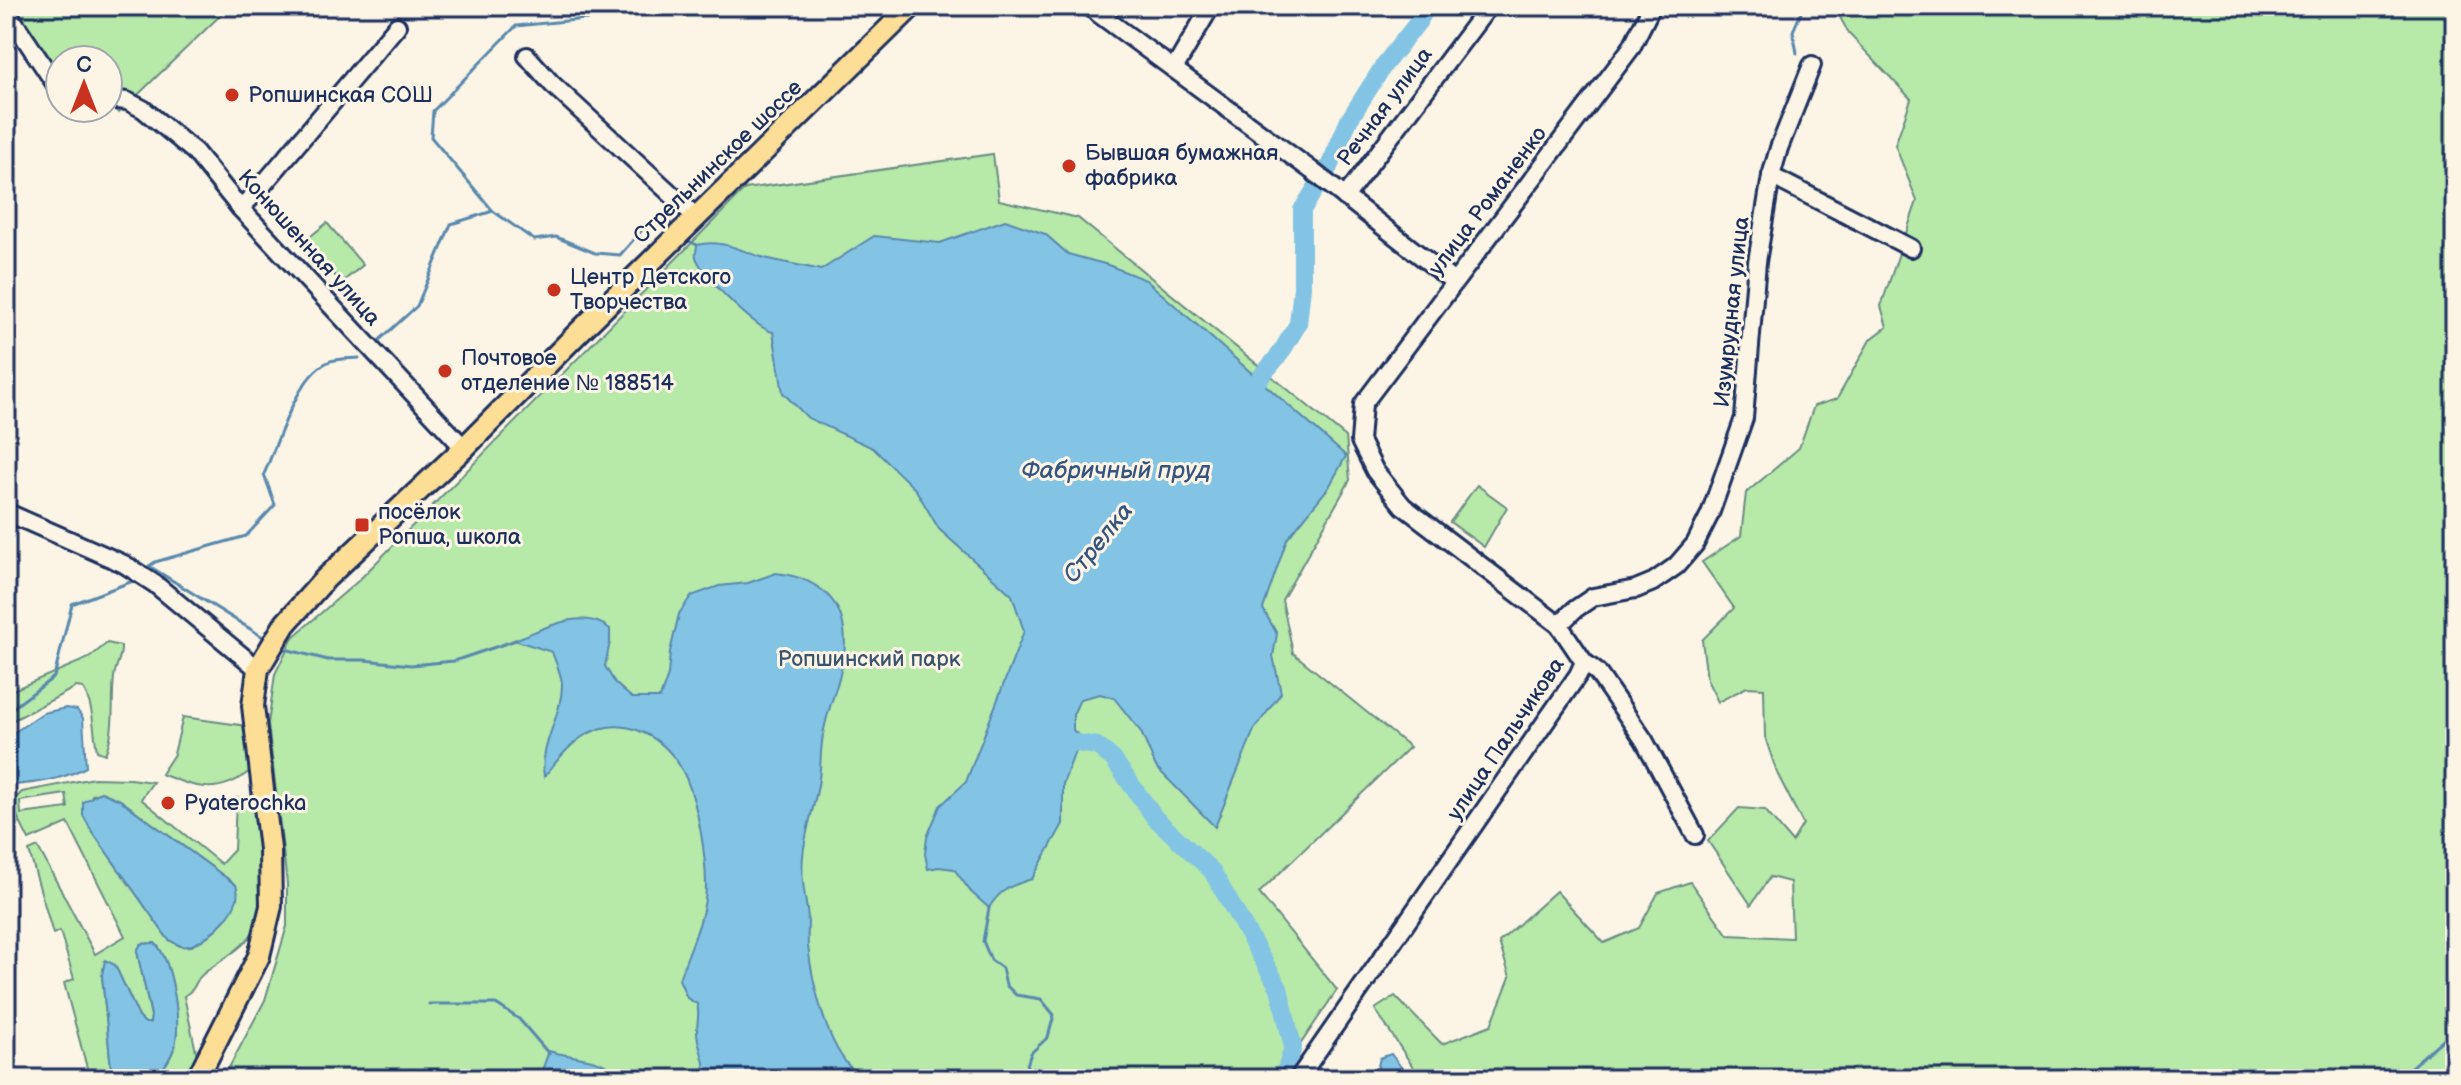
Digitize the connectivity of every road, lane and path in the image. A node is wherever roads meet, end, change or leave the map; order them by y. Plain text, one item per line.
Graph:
1 (912, 6) edge
2 (1088, 6) edge
3 (1211, 6) edge
4 (1489, 6) edge
5 (1652, 6) edge
6 (6, 10) edge
7 (397, 26) dead end
8 (527, 56) dead end
9 (1812, 65) dead end
10 (1174, 69) junction
11 (44, 70) edge
12 (124, 101) edge
13 (1771, 176) junction
14 (1341, 194) junction
15 (240, 208) junction
16 (696, 217) junction
17 (1911, 248) dead end
18 (1454, 282) junction
19 (1360, 422) joint
20 (464, 448) junction
21 (6, 512) edge
22 (1559, 625) junction
23 (1584, 662) junction
24 (258, 669) junction
25 (1695, 835) dead end
26 (197, 1079) edge
27 (1298, 1079) edge

1 - 16 main road, Стрельнинское шоссе
2 - 10 street
3 - 10 street
4 - 14 street, Речная улица
5 - 18 street, улица Романенко
6 - 11 street
7 - 15 street
8 - 16 street
9 - 13 street, Изумрудная улица
10 - 14 street
12 - 15 street, Конюшенная улица
13 - 17 street
13 - 22 street, Изумрудная улица
14 - 18 street
15 - 20 street, Конюшенная улица
16 - 20 main road, Стрельнинское шоссе
18 - 19 street, улица Романенко
19 - 22 street, улица Пальчикова
20 - 24 main road, Стрельнинское шоссе
21 - 24 street
22 - 23 street, улица Пальчикова
23 - 25 street
23 - 27 street, улица Пальчикова
24 - 26 main road, Стрельнинское шоссе

